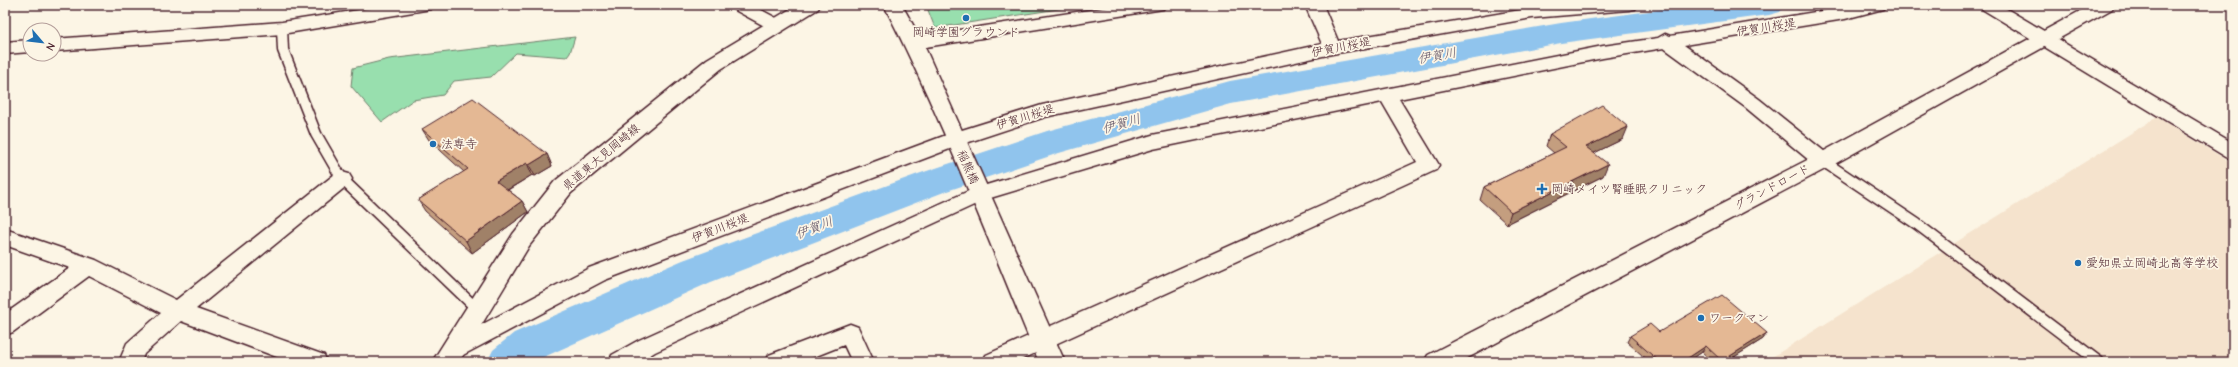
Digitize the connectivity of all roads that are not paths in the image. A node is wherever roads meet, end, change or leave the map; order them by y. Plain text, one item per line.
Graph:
1 (425, 5) edge
2 (739, 5) edge
3 (811, 5) edge
4 (893, 5) edge
5 (1157, 5) edge
6 (1314, 5) edge
7 (1629, 5) edge
8 (1877, 5) edge
9 (1988, 5) edge
10 (2105, 5) edge
11 (357, 10) edge
12 (1089, 11) edge
13 (776, 25) junction
14 (282, 28) junction
15 (2042, 38) junction
16 (1665, 40) junction
17 (913, 43) junction
18 (62, 44) edge
19 (22, 47) edge
20 (5, 48) edge
21 (1332, 48) junction
22 (1388, 96) junction
23 (956, 139) junction
24 (2233, 152) edge
25 (1823, 161) junction
26 (342, 179) junction
27 (980, 194) junction
28 (5, 237) edge
29 (88, 266) junction
30 (478, 310) junction
31 (178, 311) junction
32 (5, 326) edge
33 (1042, 340) junction
34 (450, 356) edge
35 (130, 362) edge
36 (316, 362) edge
37 (620, 362) edge
38 (777, 362) edge
39 (863, 362) edge
40 (994, 362) edge
41 (1052, 362) edge
42 (1437, 362) edge
43 (2099, 362) edge

1 - 11 street
2 - 13 street
3 - 13 street, 県道東大見岡崎線
4 - 17 street, 稲熊橋
5 - 12 street
6 - 21 street
7 - 21 street, 伊賀川桜堤
8 - 16 street, 伊賀川桜堤
9 - 15 street
10 - 15 street, グランドロード
11 - 14 street
12 - 17 street
13 - 30 street, 県道東大見岡崎線
14 - 18 street
14 - 26 lane
15 - 24 street
15 - 25 street, グランドロード
16 - 22 street
16 - 25 street
17 - 23 street, 稲熊橋
19 - 20 street
21 - 23 street, 伊賀川桜堤
22 - 27 street
22 - 33 street
23 - 27 street, 稲熊橋
23 - 34 street, 伊賀川桜堤
25 - 42 street, グランドロード
25 - 43 lane
26 - 30 lane
26 - 31 street
27 - 33 street, 稲熊橋
27 - 37 street
28 - 29 street
29 - 31 street
29 - 32 street
30 - 34 street, 県道東大見岡崎線
31 - 35 street
31 - 36 street
33 - 40 street
33 - 41 street, 稲熊橋
38 - 39 street

